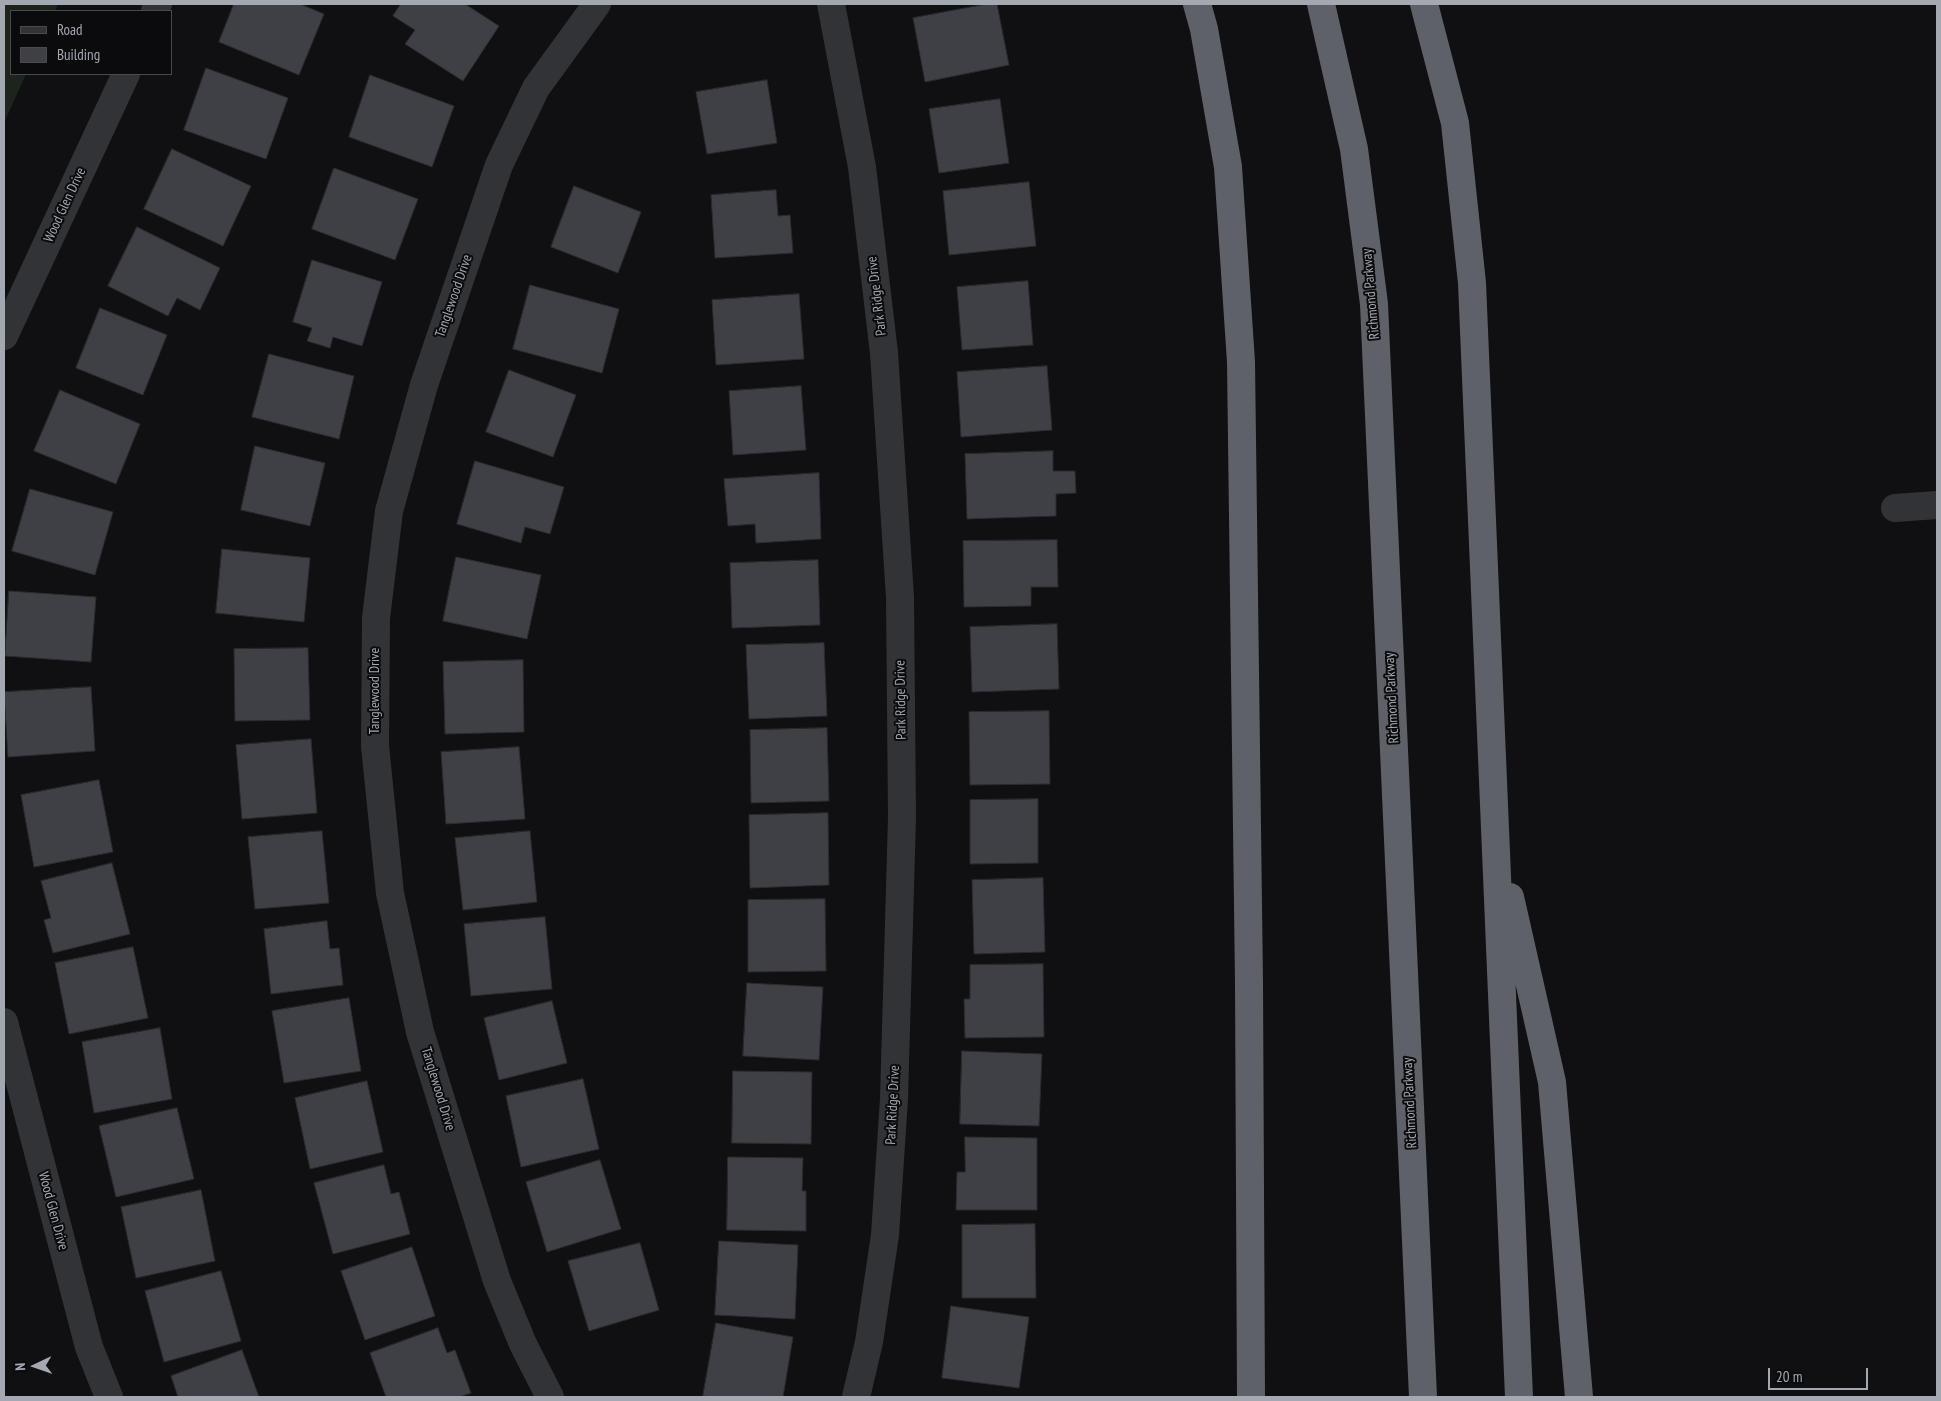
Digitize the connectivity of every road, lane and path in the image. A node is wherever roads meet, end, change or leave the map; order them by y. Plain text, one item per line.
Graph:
1 (597, 4) edge
2 (831, 4) edge
3 (1197, 4) edge
4 (1321, 4) edge
5 (1424, 4) edge
6 (126, 75) edge
7 (4, 336) edge
8 (1937, 505) edge
9 (1895, 508) dead end
10 (1495, 828) junction
11 (4, 1022) edge
12 (108, 1397) edge
13 (550, 1397) edge
14 (856, 1397) edge
15 (1252, 1397) edge
16 (1423, 1397) edge
17 (1519, 1397) edge
18 (1578, 1397) edge

1 - 13 street, Tanglewood Drive
2 - 14 street, Park Ridge Drive
3 - 15 highway
4 - 16 highway, Richmond Parkway
5 - 10 highway
6 - 7 street, Wood Glen Drive
8 - 9 street
10 - 17 highway
10 - 18 highway
11 - 12 street, Wood Glen Drive

